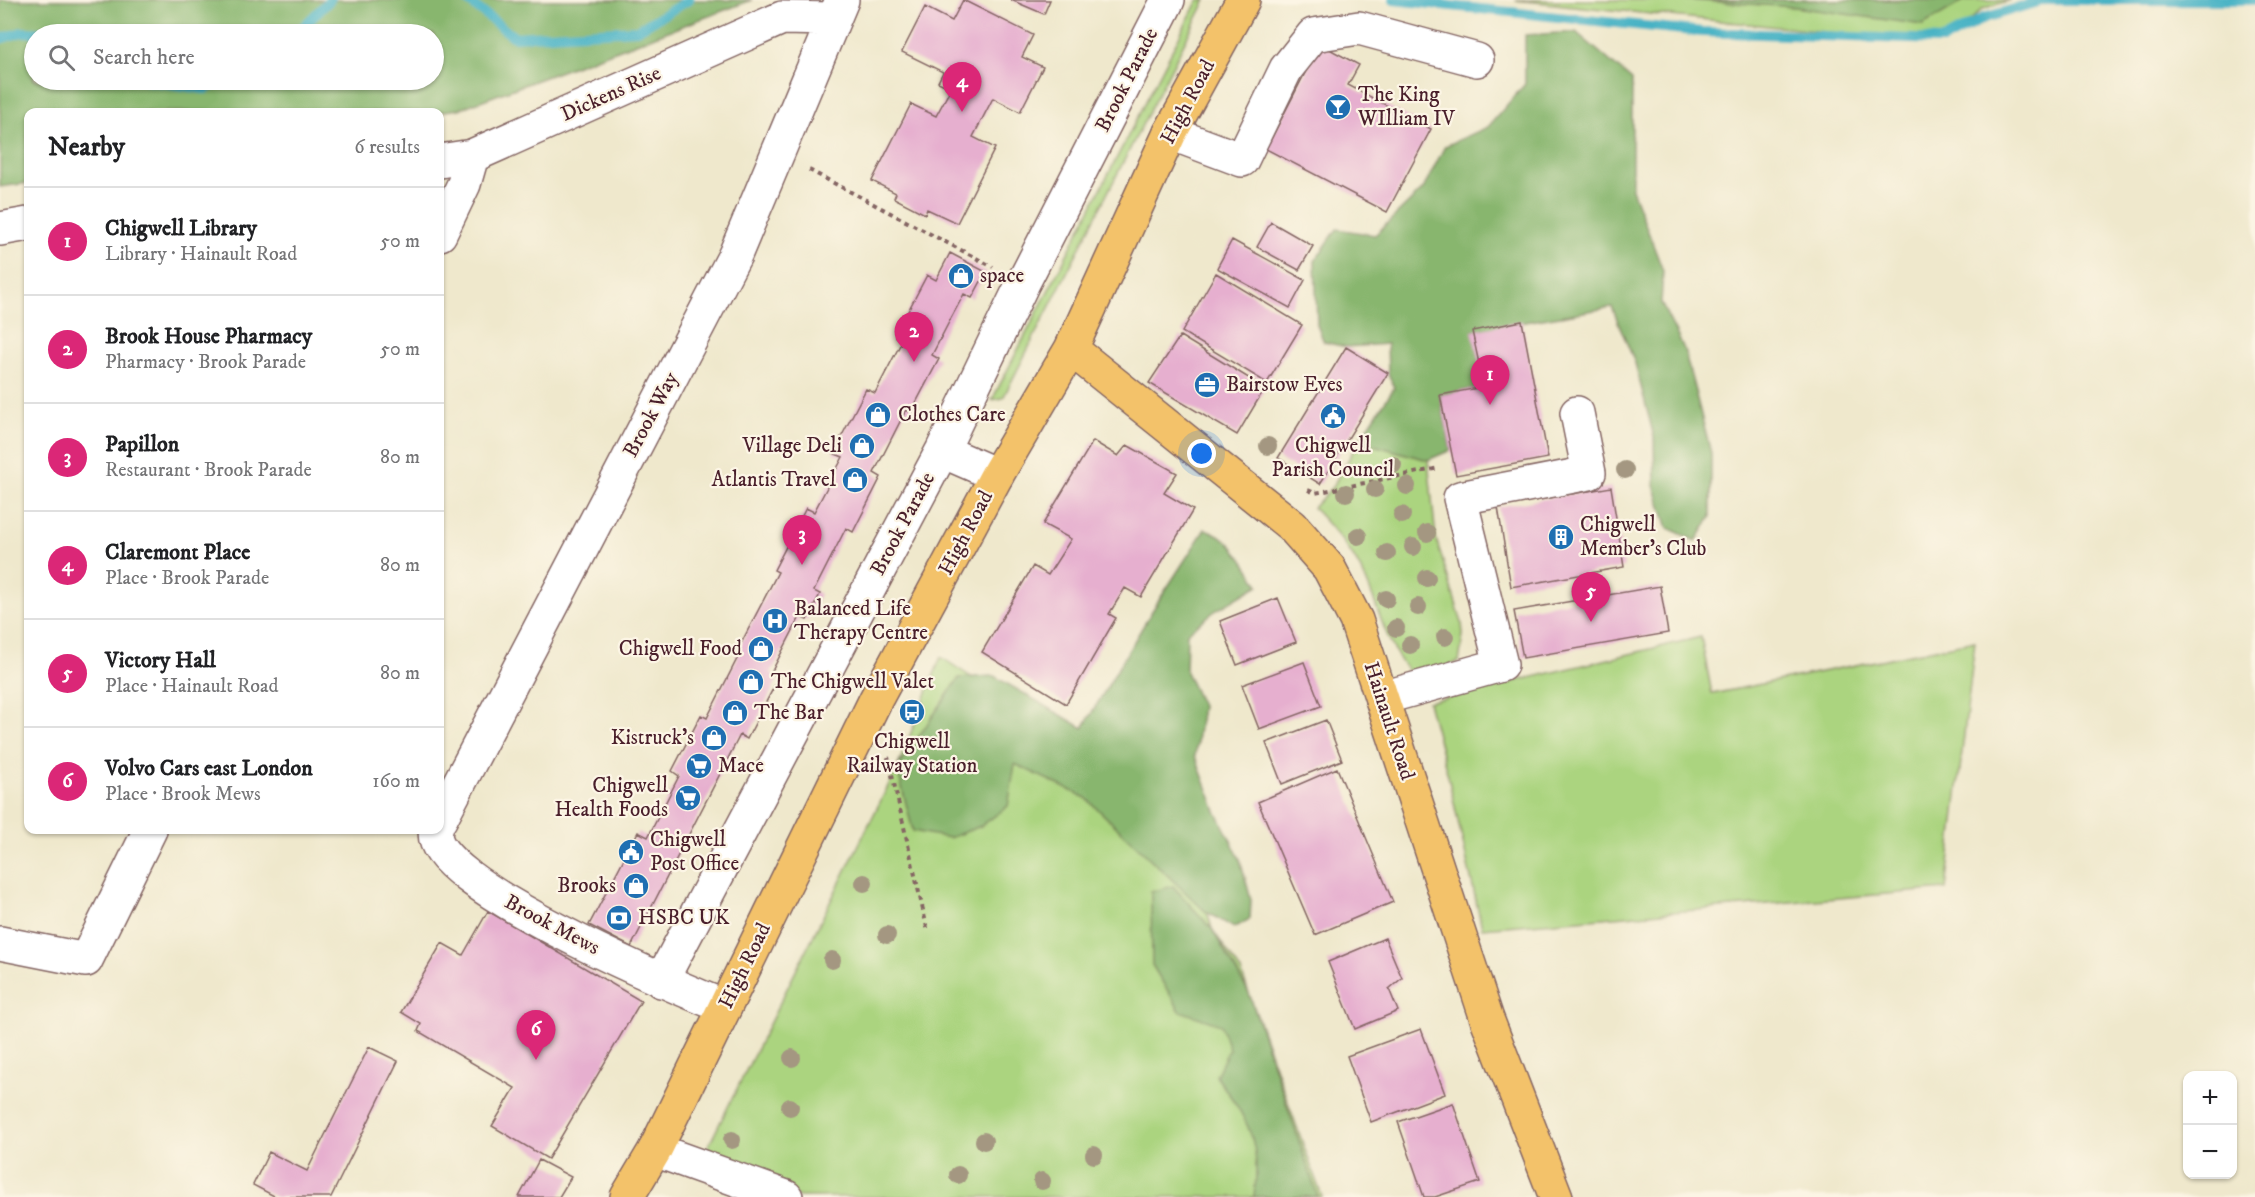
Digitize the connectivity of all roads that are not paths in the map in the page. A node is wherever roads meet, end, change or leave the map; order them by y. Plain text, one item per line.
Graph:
1 (1168, 0) edge
2 (1243, 0) edge
3 (837, 9) edge
4 (1477, 60) dead end
5 (1170, 133) junction
6 (472, 156) junction
7 (444, 160) edge
8 (24, 225) edge
9 (444, 226) edge
10 (0, 229) edge
11 (1071, 349) junction
12 (1577, 413) dead end
13 (942, 451) junction
14 (997, 475) junction
15 (1382, 698) junction
16 (444, 812) edge
17 (148, 834) edge
18 (436, 834) edge
19 (0, 943) edge
20 (661, 981) junction
21 (725, 1007) junction
22 (655, 1150) junction
23 (627, 1197) edge
24 (786, 1197) edge
25 (1556, 1197) edge

1 - 13 street, Brook Parade
2 - 5 main road, High Road
3 - 6 street, Dickens Rise
3 - 16 street, Brook Way
4 - 5 street
5 - 11 main road, High Road
6 - 7 street, Dickens Rise
6 - 9 street
8 - 10 street
11 - 14 main road, High Road
11 - 15 main road, Hainault Road
12 - 15 street
13 - 14 street, Brook Parade
13 - 20 street, Brook Parade
14 - 21 main road, High Road
15 - 25 main road, Hainault Road
17 - 19 street
18 - 20 street, Brook Mews
20 - 21 street
21 - 22 main road, High Road
22 - 23 main road, High Road
22 - 24 street

